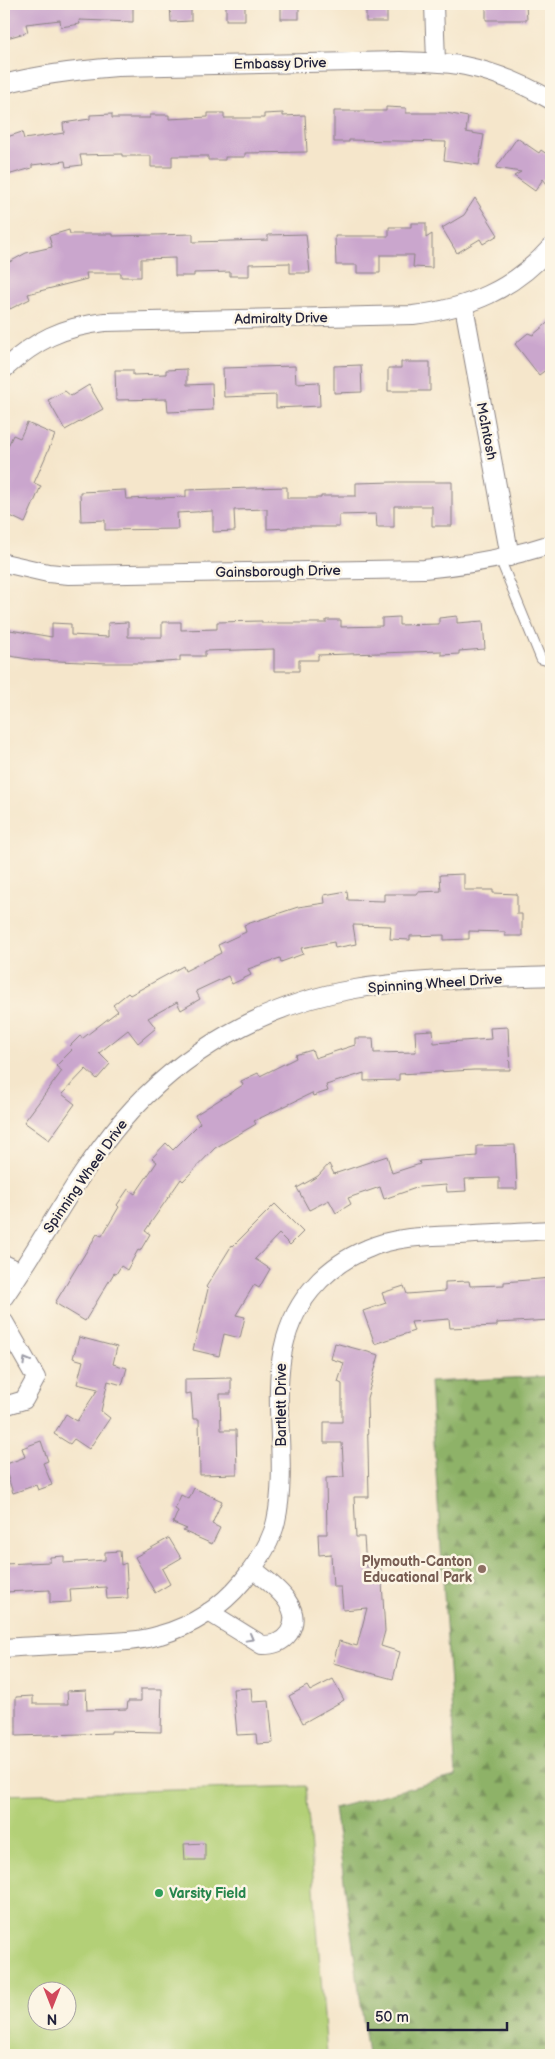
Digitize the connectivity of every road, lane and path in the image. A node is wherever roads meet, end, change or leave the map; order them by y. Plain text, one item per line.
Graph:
1 (434, 4) edge
2 (436, 62) junction
3 (4, 84) edge
4 (551, 100) edge
5 (551, 247) edge
6 (464, 306) junction
7 (4, 368) edge
8 (550, 549) edge
9 (505, 558) junction
10 (4, 563) edge
11 (551, 660) edge
12 (551, 976) edge
13 (551, 1230) edge
14 (4, 1264) edge
15 (20, 1272) junction
16 (4, 1297) edge
17 (4, 1322) edge
18 (4, 1406) edge
19 (253, 1569) junction
20 (209, 1612) junction
21 (4, 1648) edge

1 - 2 street
2 - 3 street, Embassy Drive
2 - 4 street, Embassy Drive
5 - 6 street, Admiralty Drive
6 - 7 street, Admiralty Drive
6 - 9 street, McIntosh
8 - 9 street, Gainsborough Drive
9 - 10 street, Gainsborough Drive
9 - 11 lane
12 - 15 street, Spinning Wheel Drive
13 - 19 street, Bartlett Drive
14 - 15 street
15 - 16 street, Spinning Wheel Drive
18 -> 17 street
19 - 20 street, Bartlett Drive
20 -> 19 street
20 - 21 street, Bartlett Drive

